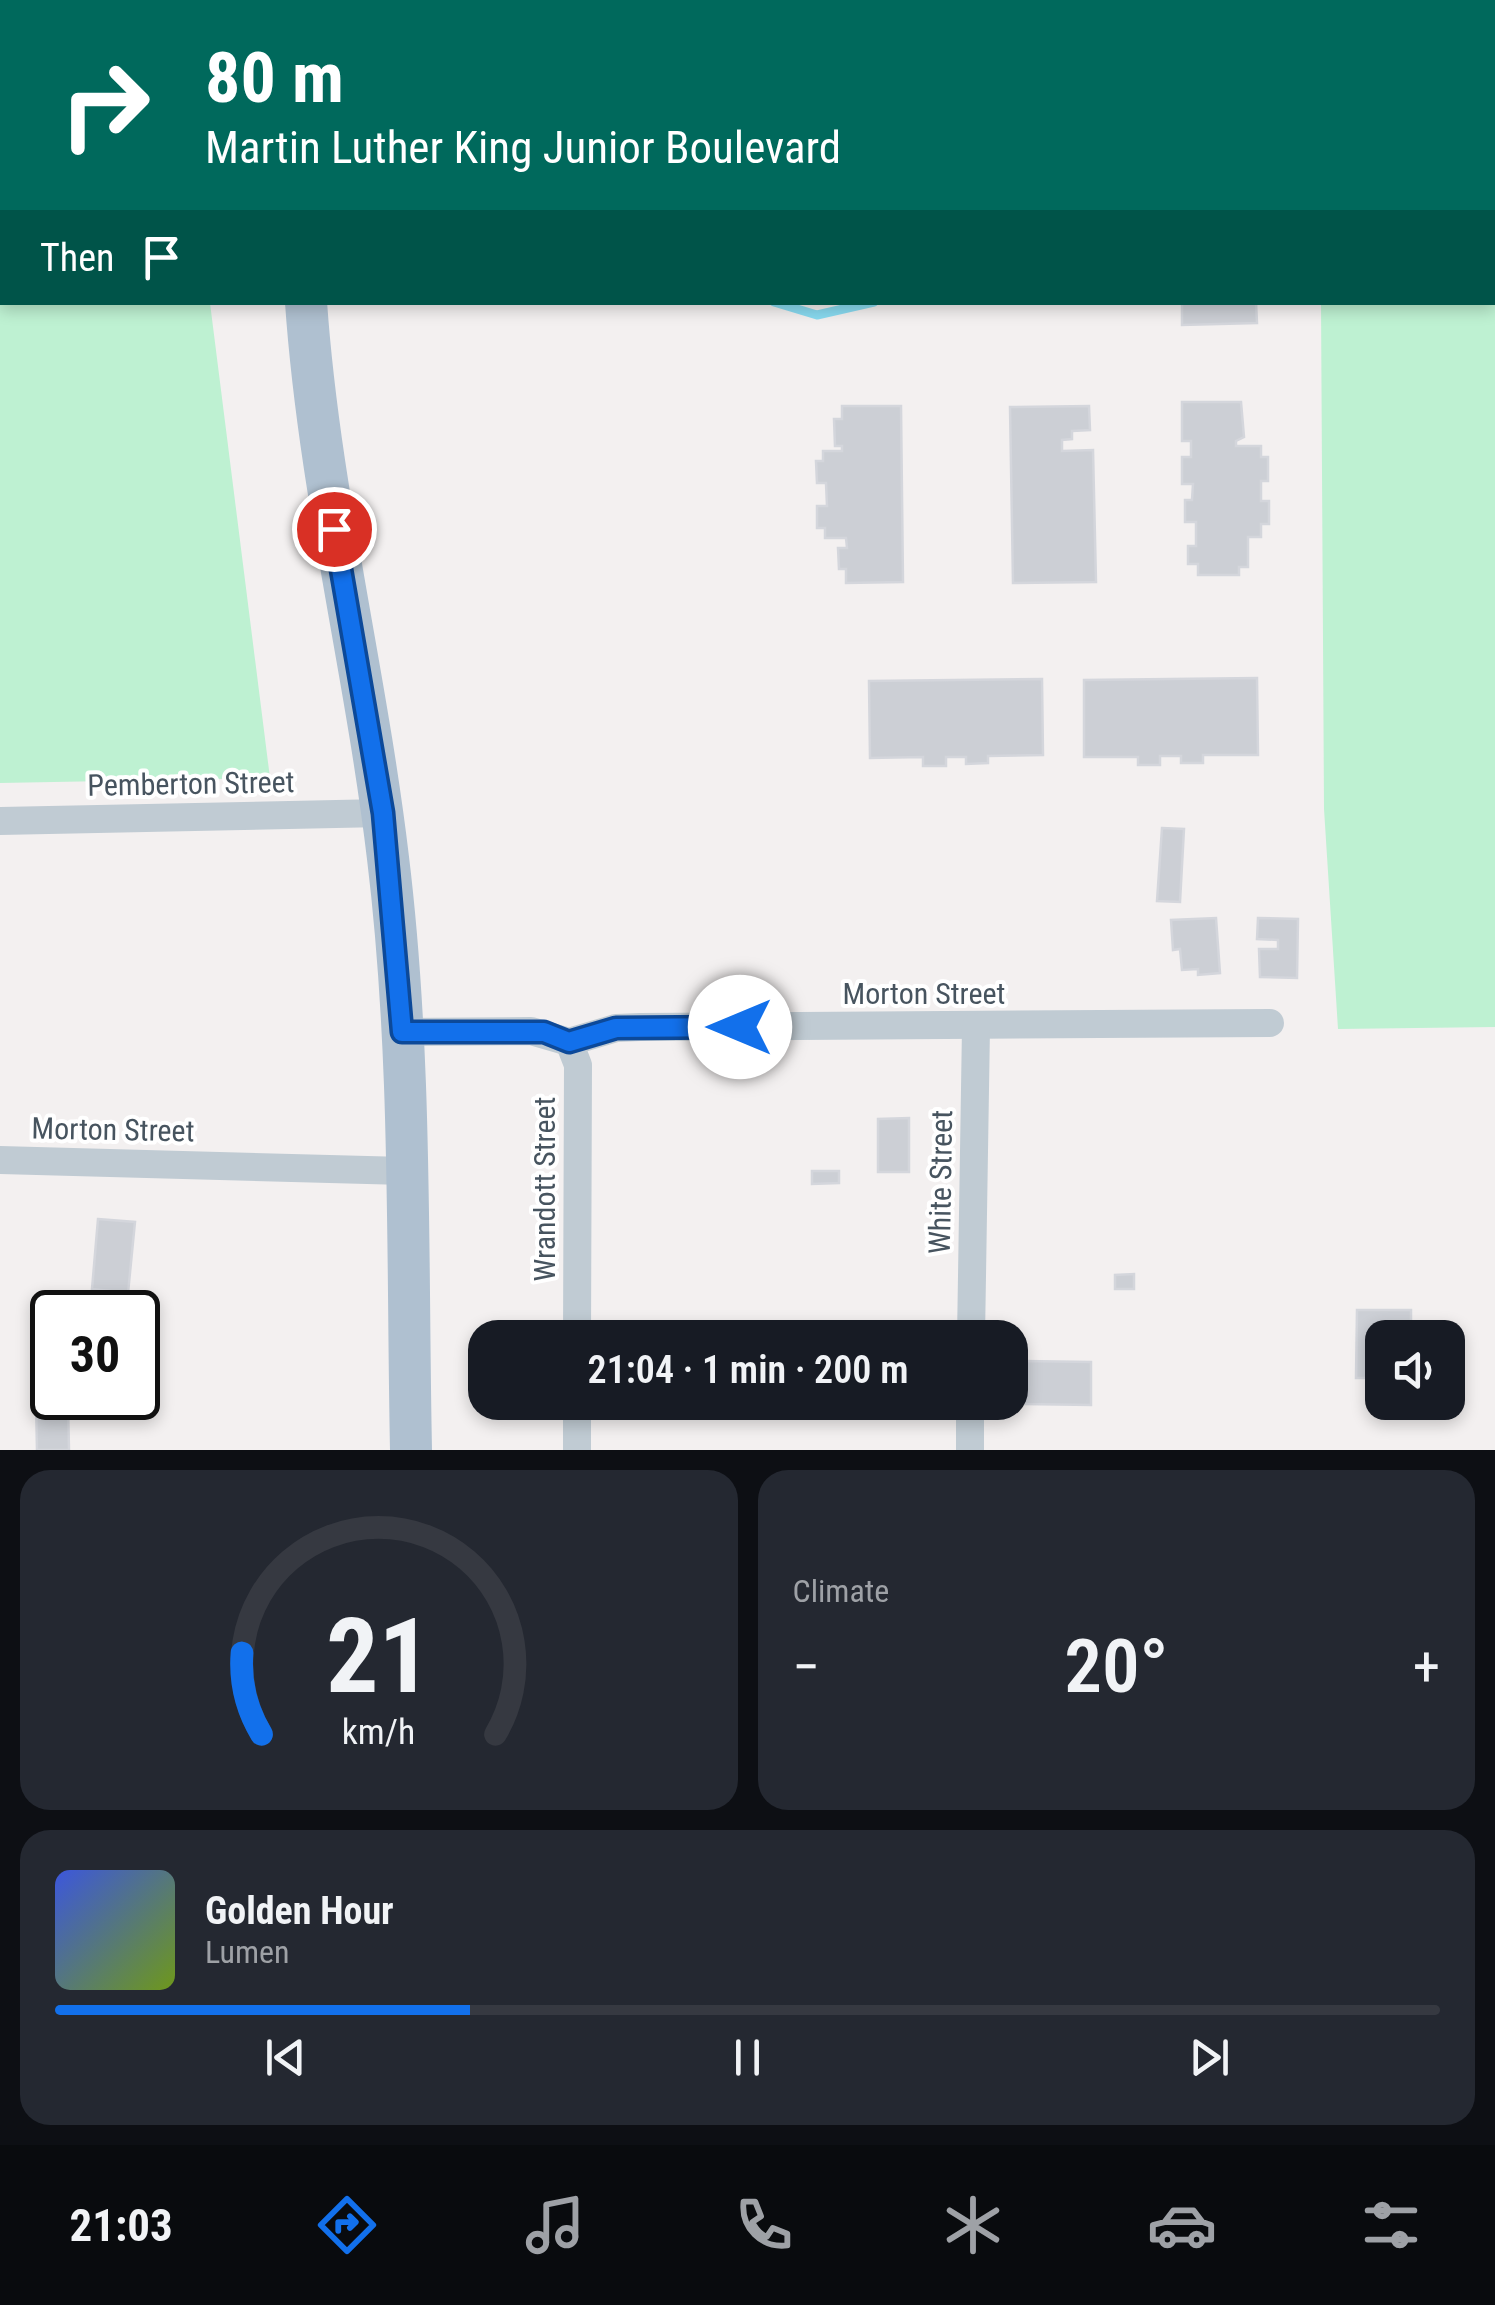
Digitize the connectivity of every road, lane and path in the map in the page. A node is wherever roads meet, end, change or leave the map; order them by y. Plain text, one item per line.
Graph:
1 (306, 305) edge
2 (383, 813) junction
3 (0, 821) edge
4 (1270, 1023) dead end
5 (976, 1028) junction
6 (402, 1032) junction
7 (569, 1042) junction
8 (0, 1160) edge
9 (405, 1171) junction
10 (577, 1320) edge
11 (971, 1320) edge
12 (577, 1420) edge
13 (970, 1420) edge
14 (410, 1450) edge
15 (577, 1450) edge
16 (970, 1450) edge

1 - 2 main road
2 - 3 street, Pemberton Street
2 - 6 main road
4 - 5 street, Morton Street
5 - 7 street, Morton Street
5 - 11 street, White Street
6 - 7 street, Morton Street
6 - 9 main road
7 - 10 street, Wrandott Street
8 - 9 street, Morton Street
9 - 14 main road
12 - 15 street
13 - 16 street

